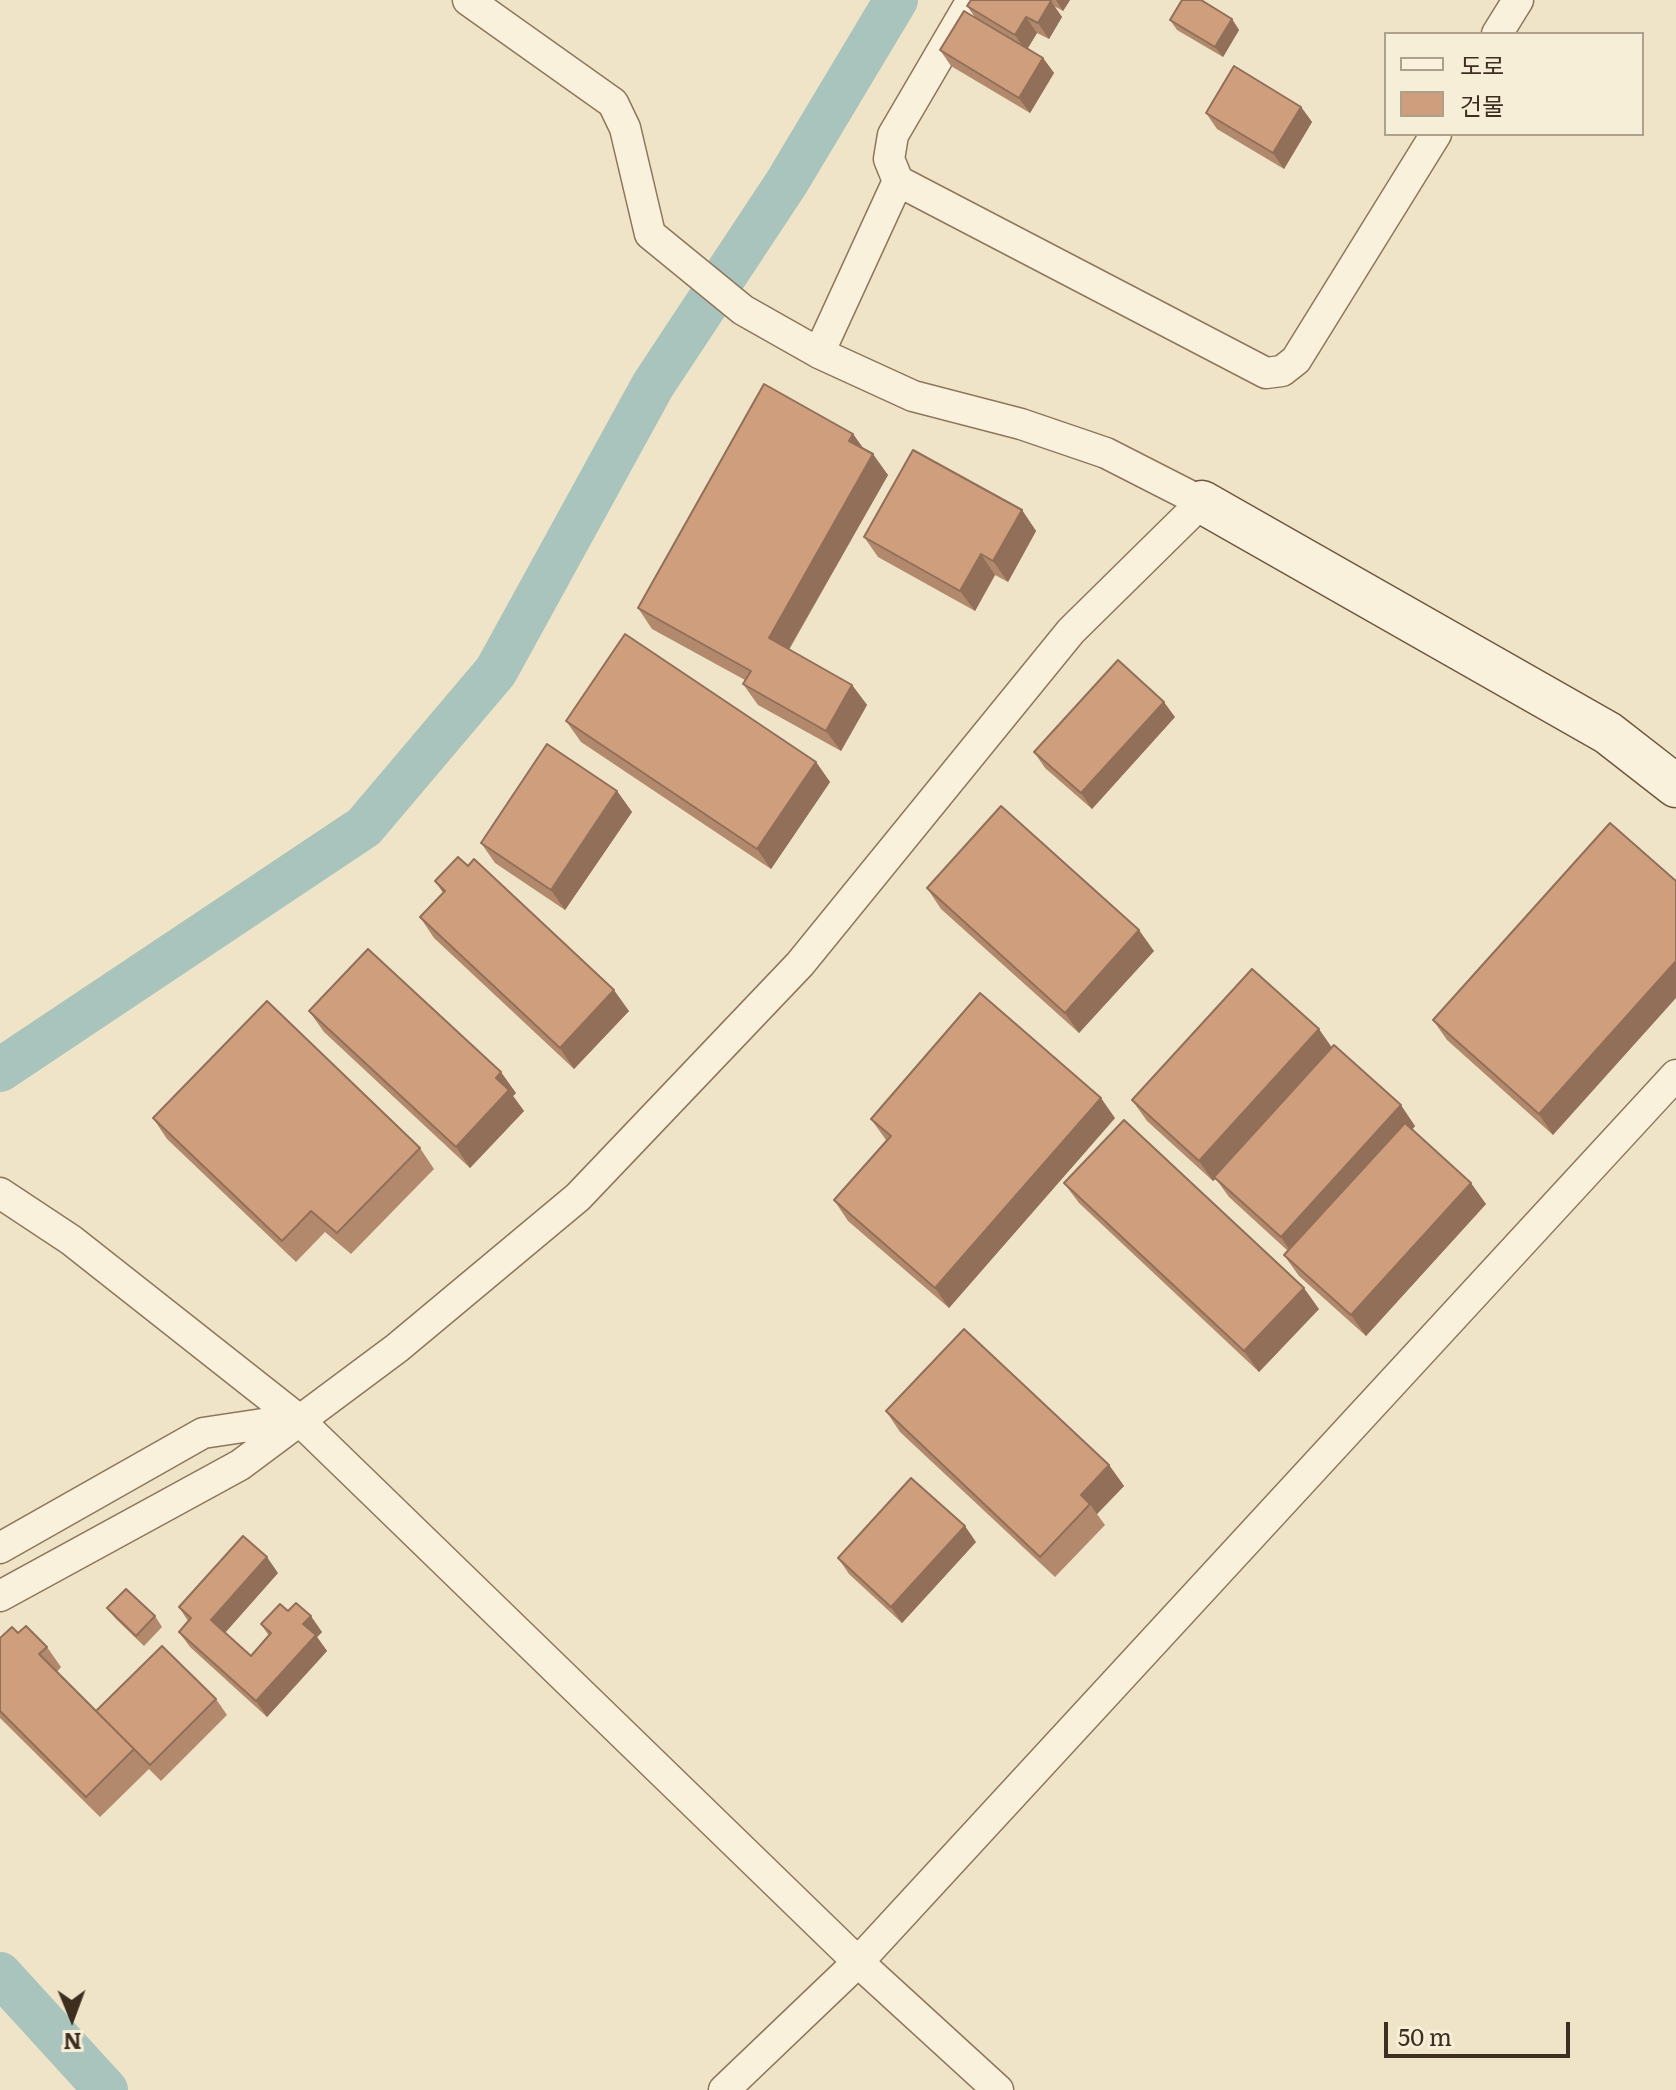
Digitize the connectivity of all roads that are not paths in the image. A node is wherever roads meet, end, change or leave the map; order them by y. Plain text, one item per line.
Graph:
1 (468, 0) edge
2 (972, 0) edge
3 (1518, 0) edge
4 (1498, 32) edge
5 (1435, 136) edge
6 (898, 181) junction
7 (819, 353) junction
8 (1202, 502) junction
9 (1676, 786) edge
10 (1676, 1075) edge
11 (0, 1193) edge
12 (298, 1419) junction
13 (0, 1548) edge
14 (0, 1596) edge
15 (858, 1962) junction
16 (724, 2090) edge
17 (998, 2090) edge

1 - 7 street
2 - 6 street
3 - 4 street
5 - 6 street
6 - 7 street
7 - 8 street
8 - 9 street
8 - 12 street
10 - 15 street
11 - 12 street
12 - 13 street
12 - 14 street
12 - 15 street
15 - 16 street
15 - 17 street

